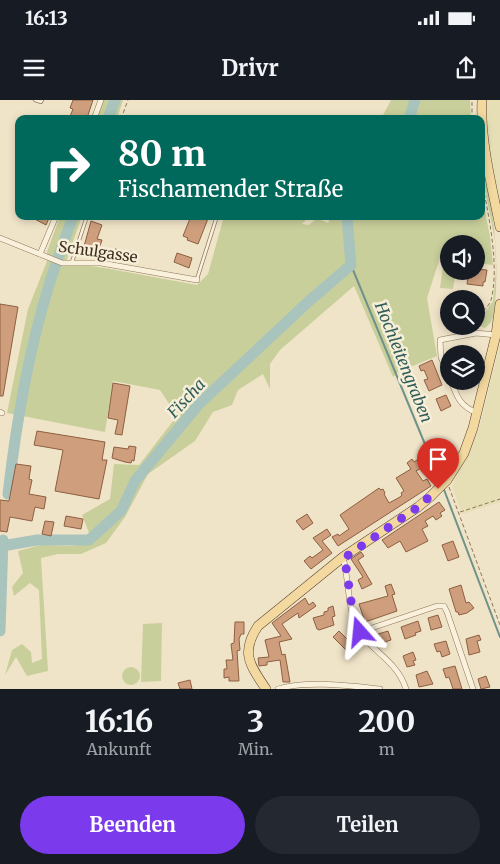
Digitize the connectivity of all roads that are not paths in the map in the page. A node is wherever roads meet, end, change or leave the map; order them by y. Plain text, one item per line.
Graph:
1 (35, 100) edge
2 (42, 100) edge
3 (101, 100) edge
4 (482, 100) edge
5 (95, 115) edge
6 (483, 115) edge
7 (485, 142) edge
8 (54, 220) edge
9 (86, 220) edge
10 (216, 220) edge
11 (500, 227) edge
12 (0, 238) edge
13 (40, 254) junction
14 (72, 262) junction
15 (196, 280) joint
16 (500, 304) edge
17 (496, 335) junction
18 (440, 345) edge
19 (454, 390) edge
20 (478, 413) junction
21 (344, 558) junction
22 (360, 632) junction
23 (266, 689) edge
24 (278, 689) edge
25 (380, 689) edge
26 (406, 689) edge
27 (473, 689) edge

1 - 2 lane
3 - 5 street
4 - 6 main road
7 - 11 main road
8 - 13 street
9 - 14 lane
10 - 15 lane
12 - 13 street, Schulgasse
13 - 14 street, Schulgasse
14 - 15 street, Schulgasse
16 - 17 main road
17 - 18 street
17 - 20 main road
19 - 20 street
20 - 21 main road
21 - 22 street
21 - 23 main road
22 - 26 street
22 - 27 street
24 - 25 street

